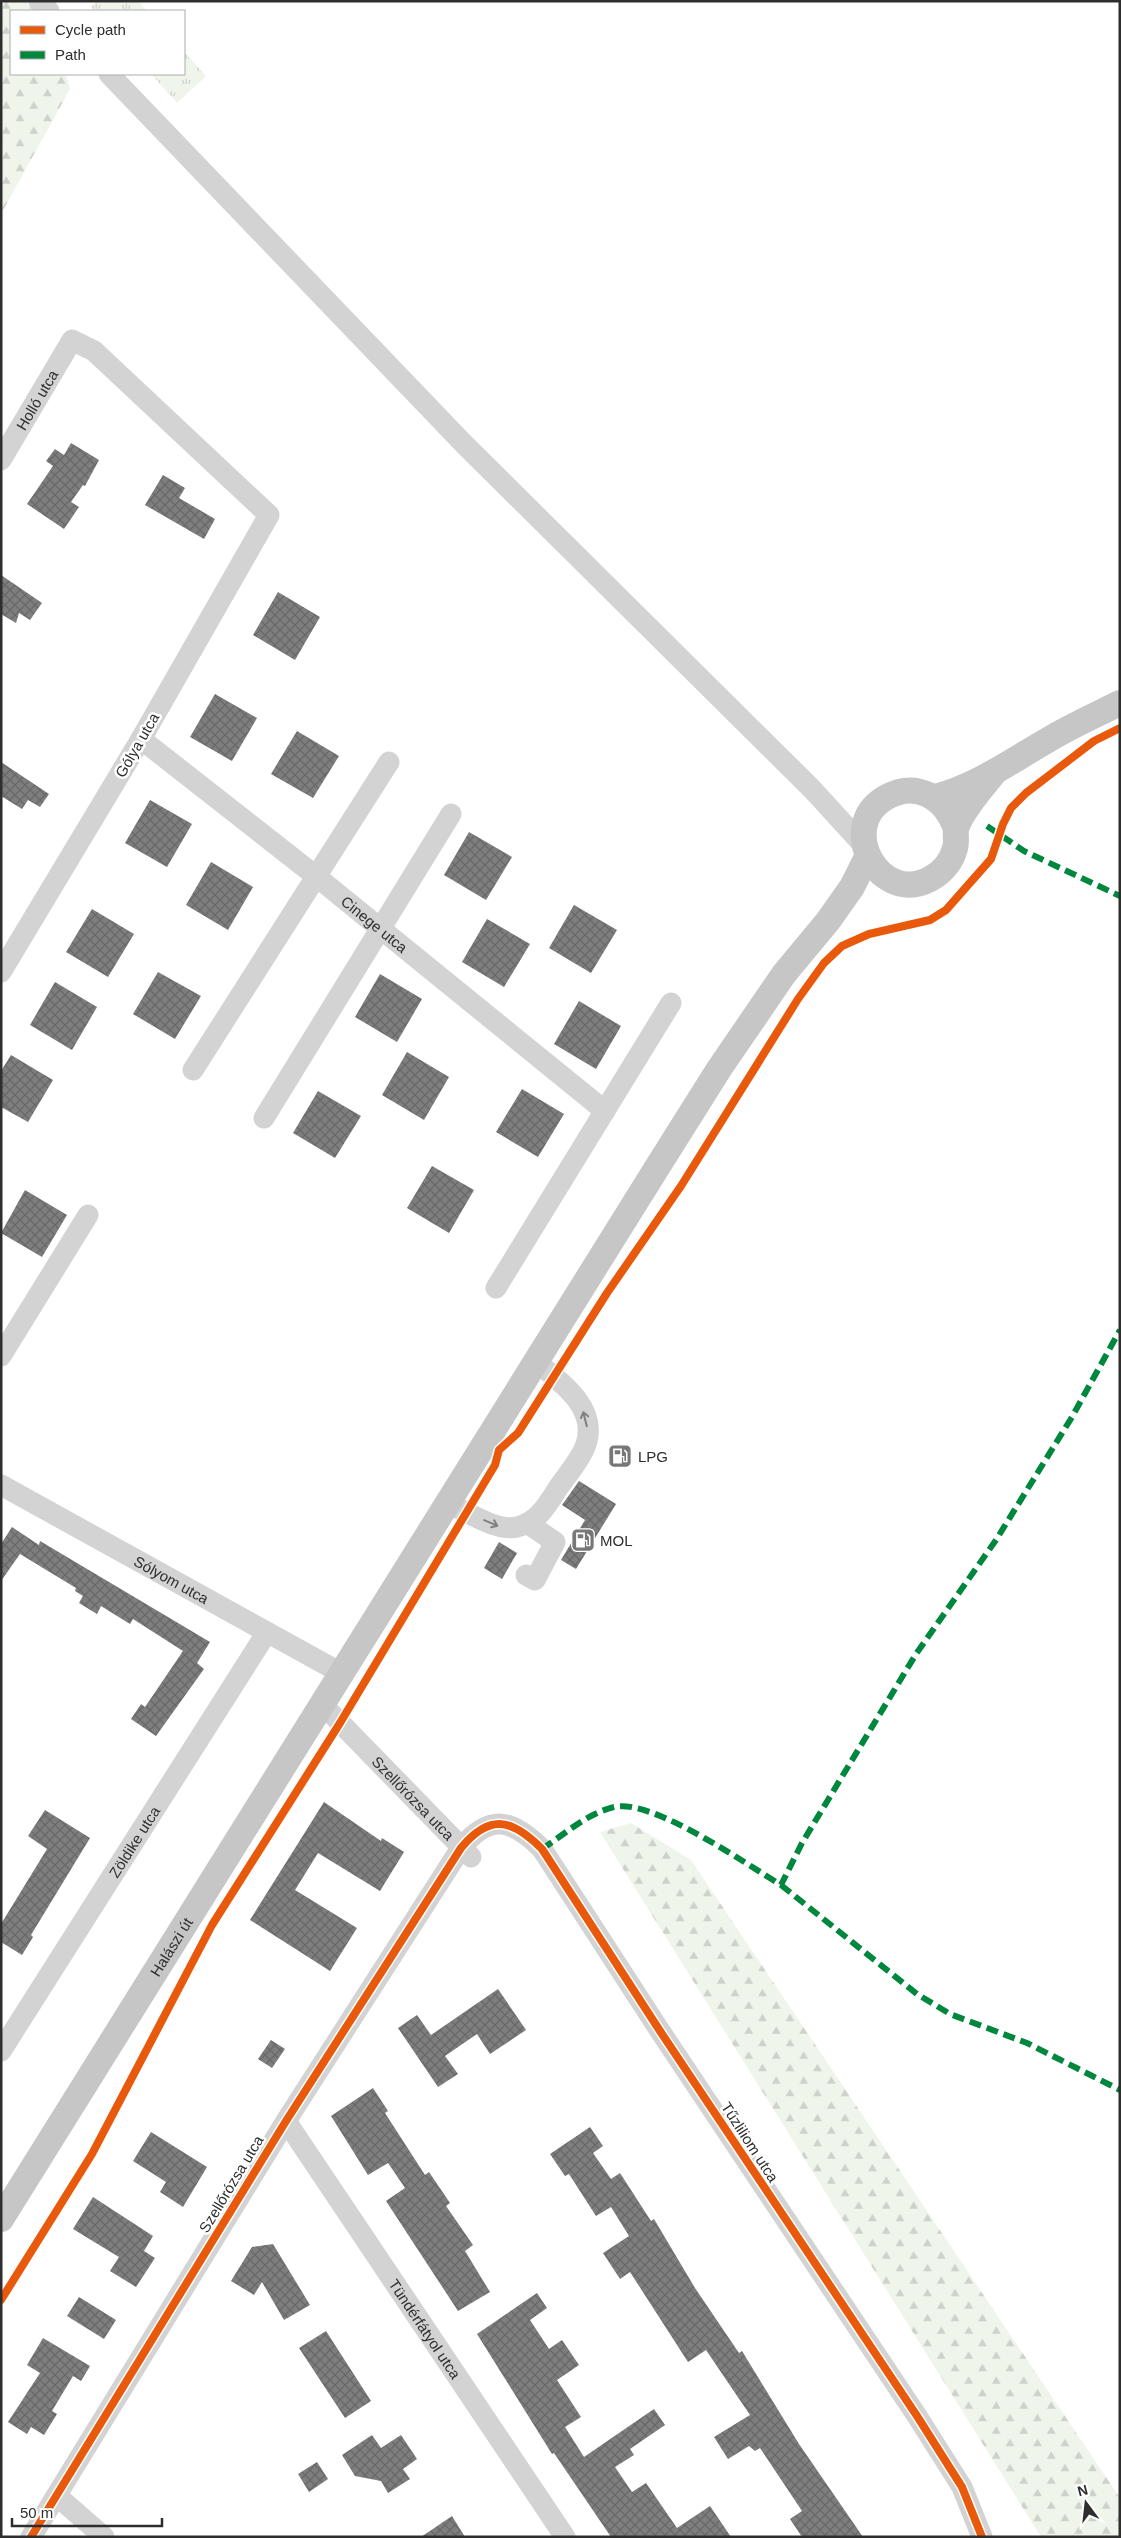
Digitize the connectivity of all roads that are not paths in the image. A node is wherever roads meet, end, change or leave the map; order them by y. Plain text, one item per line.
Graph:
1 (110, 75) edge
2 (1, 460) edge
3 (269, 515) joint
4 (1120, 703) edge
5 (141, 739) junction
6 (390, 762) dead end
7 (995, 772) junction
8 (812, 789) junction
9 (935, 797) junction
10 (869, 812) junction
11 (451, 814) dead end
12 (956, 829) junction
13 (866, 852) junction
14 (317, 876) junction
15 (890, 879) junction
16 (828, 922) junction
17 (382, 929) junction
18 (1, 972) edge
19 (671, 1003) dead end
20 (193, 1070) dead end
21 (605, 1111) junction
22 (264, 1118) dead end
23 (88, 1214) dead end
24 (496, 1288) dead end
25 (1, 1356) edge
26 (536, 1362) junction
27 (1, 1485) edge
28 (447, 1503) junction
29 (527, 1523) junction
30 (526, 1575) dead end
31 (267, 1632) junction
32 (341, 1673) junction
33 (322, 1704) junction
34 (466, 1853) junction
35 (1, 2051) edge
36 (286, 2121) junction
37 (1, 2219) edge
38 (57, 2496) junction
39 (31, 2537) edge
40 (104, 2537) edge
41 (565, 2537) edge
42 (982, 2537) edge

1 - 8 street
2 - 3 street, Holló utca
3 - 5 street, Gólya utca
4 - 7 main road
5 - 14 street, Cinege utca
5 - 18 street, Gólya utca
6 - 14 street
7 - 9 main road
7 - 12 main road
8 - 10 street
8 - 13 street
9 - 10 main road
9 - 12 main road
10 - 13 main road
11 - 17 street
12 - 15 main road
13 - 15 main road
13 - 16 main road
14 - 17 street, Cinege utca
14 - 20 street
15 - 16 main road
16 - 26 main road, Halászi út
17 - 21 street, Cinege utca
17 - 22 street
19 - 21 street
21 - 24 street
23 - 25 street
26 - 28 main road, Halászi út
29 -> 26 street
27 - 31 street, Sólyom utca
28 -> 29 street
28 - 32 main road, Halászi út
29 - 30 street
31 - 32 street, Sólyom utca
31 - 35 street, Zöldike utca
32 - 33 main road, Halászi út
33 - 34 street, Szellőrózsa utca
33 - 37 main road, Halászi út
34 - 36 street, Szellőrózsa utca
34 - 42 street, Tűzliliom utca
36 - 38 street, Szellőrózsa utca
36 - 41 street, Tündérfátyol utca
38 - 39 street, Szellőrózsa utca
38 - 40 street

